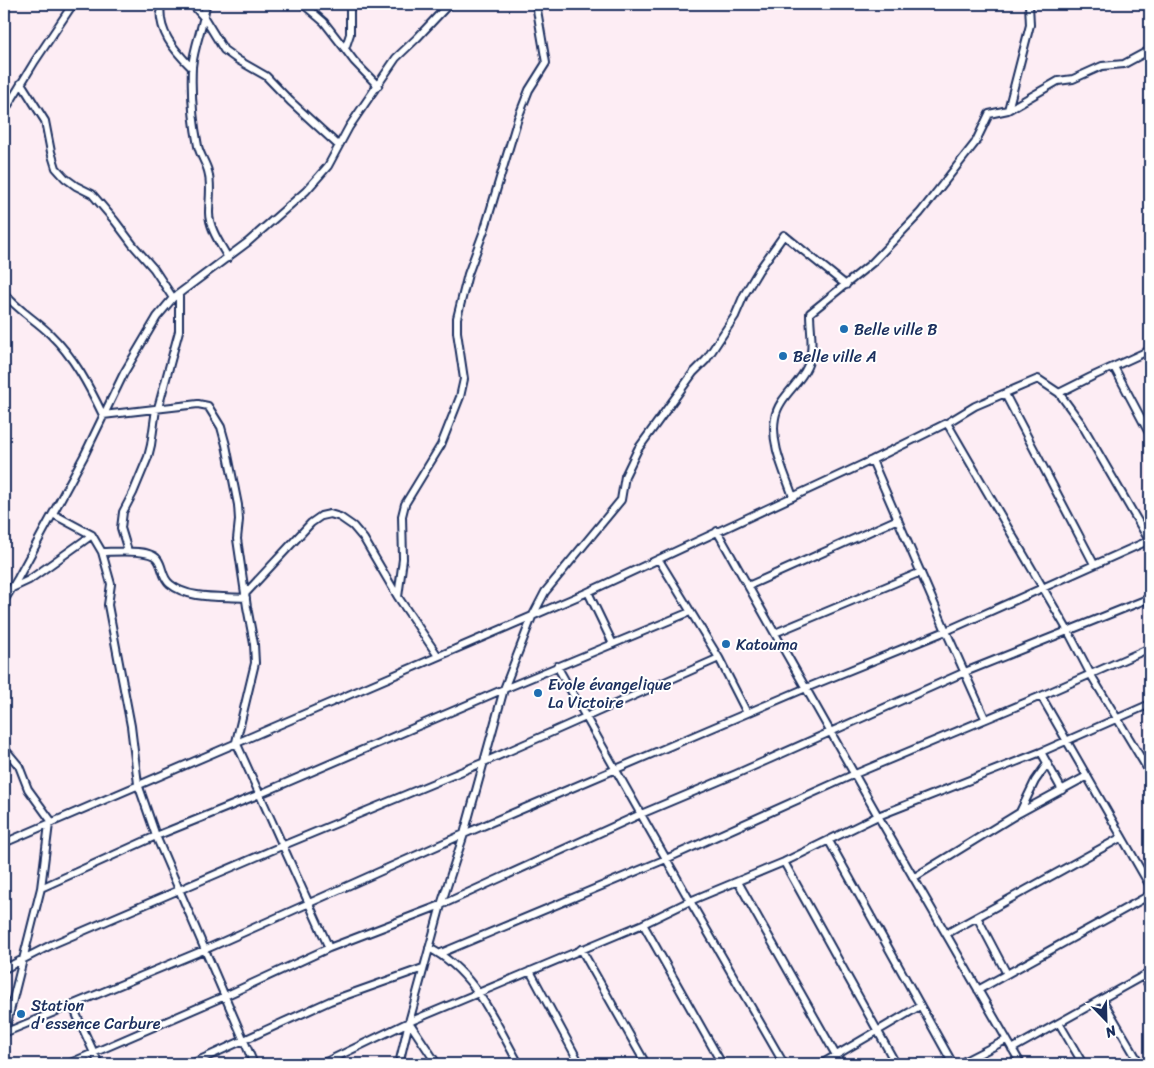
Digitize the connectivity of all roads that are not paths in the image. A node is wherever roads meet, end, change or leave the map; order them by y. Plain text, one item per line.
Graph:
1 (73, 4) edge
2 (161, 4) edge
3 (192, 4) edge
4 (206, 4) edge
5 (303, 4) edge
6 (350, 4) edge
7 (449, 4) edge
8 (536, 4) edge
9 (1029, 4) edge
10 (205, 19) junction
11 (345, 49) junction
12 (1150, 50) edge
13 (192, 68) junction
14 (21, 83) junction
15 (378, 86) junction
16 (1008, 110) junction
17 (4, 112) edge
18 (338, 145) junction
19 (228, 258) junction
20 (846, 285) junction
21 (4, 293) edge
22 (176, 296) junction
23 (1150, 350) edge
24 (1114, 367) junction
25 (1059, 393) junction
26 (1005, 394) junction
27 (157, 409) junction
28 (103, 415) junction
29 (948, 423) junction
30 (1150, 435) edge
31 (872, 460) junction
32 (793, 496) junction
33 (53, 514) junction
34 (898, 519) junction
35 (718, 531) junction
36 (92, 535) junction
37 (1150, 541) edge
38 (128, 551) junction
39 (102, 552) junction
40 (659, 560) junction
41 (1094, 564) junction
42 (921, 572) junction
43 (748, 586) junction
44 (12, 588) junction
45 (1044, 588) junction
46 (588, 592) junction
47 (245, 596) junction
48 (398, 597) junction
49 (1150, 598) edge
50 (4, 601) edge
51 (690, 612) junction
52 (532, 617) junction
53 (946, 631) junction
54 (1068, 631) junction
55 (775, 634) junction
56 (613, 644) junction
57 (1150, 648) edge
58 (438, 656) junction
59 (719, 658) junction
60 (557, 666) junction
61 (965, 672) junction
62 (1090, 675) junction
63 (806, 688) junction
64 (504, 689) junction
65 (1041, 696) junction
66 (1150, 704) edge
67 (746, 713) junction
68 (586, 716) junction
69 (985, 718) junction
70 (1117, 719) junction
71 (830, 731) junction
72 (236, 742) junction
73 (1067, 742) junction
74 (4, 748) edge
75 (1041, 752) junction
76 (482, 763) junction
77 (1047, 764) junction
78 (616, 770) junction
79 (1150, 773) edge
80 (855, 774) junction
81 (1087, 776) junction
82 (138, 784) junction
83 (1062, 790) junction
84 (260, 794) junction
85 (1019, 813) junction
86 (641, 814) junction
87 (878, 816) junction
88 (51, 823) junction
89 (464, 834) junction
90 (156, 836) junction
91 (1122, 836) junction
92 (829, 841) junction
93 (4, 842) edge
94 (284, 845) junction
95 (666, 859) junction
96 (784, 862) junction
97 (914, 878) junction
98 (738, 882) junction
99 (1150, 886) edge
100 (41, 888) junction
101 (179, 890) junction
102 (1150, 895) edge
103 (690, 901) junction
104 (308, 903) junction
105 (441, 905) junction
106 (977, 917) junction
107 (643, 924) junction
108 (946, 934) junction
109 (329, 948) junction
110 (430, 948) junction
111 (581, 948) junction
112 (204, 950) junction
113 (441, 953) junction
114 (22, 961) junction
115 (423, 968) junction
116 (4, 969) edge
117 (530, 971) junction
118 (1150, 972) edge
119 (1007, 974) junction
120 (1143, 976) junction
121 (1150, 987) edge
122 (978, 990) junction
123 (478, 993) junction
124 (225, 996) junction
125 (1102, 999) junction
126 (72, 1005) junction
127 (920, 1006) junction
128 (409, 1022) junction
129 (1059, 1023) junction
130 (877, 1030) junction
131 (4, 1033) edge
132 (243, 1040) junction
133 (1006, 1040) junction
134 (1012, 1049) junction
135 (94, 1053) junction
136 (835, 1056) junction
137 (328, 1063) edge
138 (68, 1064) edge
139 (99, 1064) edge
140 (191, 1064) edge
141 (254, 1064) edge
142 (318, 1064) edge
143 (399, 1064) edge
144 (436, 1064) edge
145 (519, 1064) edge
146 (580, 1064) edge
147 (646, 1064) edge
148 (722, 1064) edge
149 (784, 1064) edge
150 (821, 1064) edge
151 (840, 1064) edge
152 (896, 1064) edge
153 (953, 1064) edge
154 (959, 1064) edge
155 (1021, 1064) edge
156 (1083, 1064) edge
157 (1140, 1064) edge

1 - 14 street
2 - 13 street
3 - 10 street
4 - 10 street
5 - 11 street
6 - 11 street
7 - 15 street
8 - 48 street
9 - 16 street
10 - 13 street
10 - 18 street
11 - 15 street
12 - 16 street
13 - 19 street
14 - 17 street
14 - 22 street
15 - 18 street
16 - 20 street
18 - 19 street
19 - 22 street
20 - 32 street
20 - 52 street
21 - 28 street
22 - 27 street
22 - 28 street
23 - 24 street
24 - 25 street
24 - 30 street
25 - 26 street
25 - 37 street
26 - 29 street
26 - 41 street
27 - 28 street
27 - 38 street
27 - 47 street
28 - 33 street
29 - 31 street
29 - 45 street
31 - 32 street
31 - 34 street
32 - 35 street
33 - 36 street
33 - 44 street
34 - 42 street
34 - 43 street
35 - 40 street
35 - 43 street
36 - 39 street
36 - 44 street
37 - 41 street
38 - 39 street
38 - 47 street
39 - 82 street
40 - 46 street
40 - 51 street
41 - 45 street
42 - 53 street
42 - 55 street
43 - 55 street
44 - 50 street
45 - 53 street
45 - 54 street
46 - 52 street
46 - 56 street
47 - 48 street
47 - 72 street
48 - 58 street
49 - 54 street
51 - 56 street
51 - 59 street
52 - 58 street
52 - 64 street
53 - 61 street
53 - 63 street
54 - 61 street
54 - 62 street
55 - 63 street
56 - 60 street
57 - 62 street
58 - 72 street
59 - 67 street
59 - 68 street
60 - 64 street
60 - 68 street
61 - 69 street
61 - 71 street
62 - 65 street
62 - 70 street
63 - 67 street
63 - 71 street
64 - 76 street
64 - 84 street
65 - 69 street
65 - 73 street
66 - 70 street
67 - 78 street
68 - 76 street
68 - 78 street
69 - 80 street
70 - 73 street
70 - 79 street
71 - 80 street
71 - 86 street
72 - 82 street
72 - 84 street
73 - 75 street
73 - 81 street
74 - 88 street
75 - 77 street
75 - 87 street
76 - 89 street
76 - 94 street
77 - 83 street
77 - 85 street
78 - 86 street
78 - 89 street
80 - 87 street
80 - 95 street
81 - 83 street
81 - 91 street
82 - 88 street
82 - 90 street
83 - 85 street
84 - 90 street
84 - 94 street
85 - 97 street
86 - 95 street
86 - 105 street
87 - 92 street
87 - 97 street
88 - 93 street
88 - 100 street
89 - 104 street
89 - 105 street
90 - 100 street
90 - 101 street
91 - 99 street
91 - 106 street
92 - 96 street
92 - 127 street
94 - 101 street
94 - 104 street
95 - 103 street
95 - 113 street
96 - 98 street
96 - 130 street
97 - 108 street
98 - 103 street
98 - 136 street
100 - 114 street
101 - 112 street
101 - 114 street
102 - 119 street
103 - 107 street
103 - 149 street
104 - 109 street
104 - 112 street
105 - 109 street
105 - 110 street
106 - 108 street
106 - 119 street
107 - 111 street
107 - 148 street
108 - 122 street
109 - 124 street
110 - 113 street
110 - 115 street
111 - 117 street
111 - 147 street
112 - 124 street
112 - 126 street
113 - 123 street
114 - 116 street
114 - 131 street
115 - 128 street
115 - 132 street
117 - 123 street
117 - 146 street
118 - 120 street
119 - 122 street
120 - 121 street
120 - 125 street
122 - 133 street
123 - 128 street
123 - 145 street
124 - 132 street
124 - 135 street
125 - 129 street
125 - 157 street
126 - 131 street
126 - 135 street
127 - 130 street
127 - 153 street
128 - 137 street
128 - 143 street
128 - 144 street
129 - 134 street
129 - 156 street
130 - 136 street
130 - 152 street
132 - 140 street
132 - 141 street
133 - 134 street
133 - 154 street
134 - 155 street
135 - 138 street
135 - 139 street
136 - 150 street
136 - 151 street
137 - 142 street

